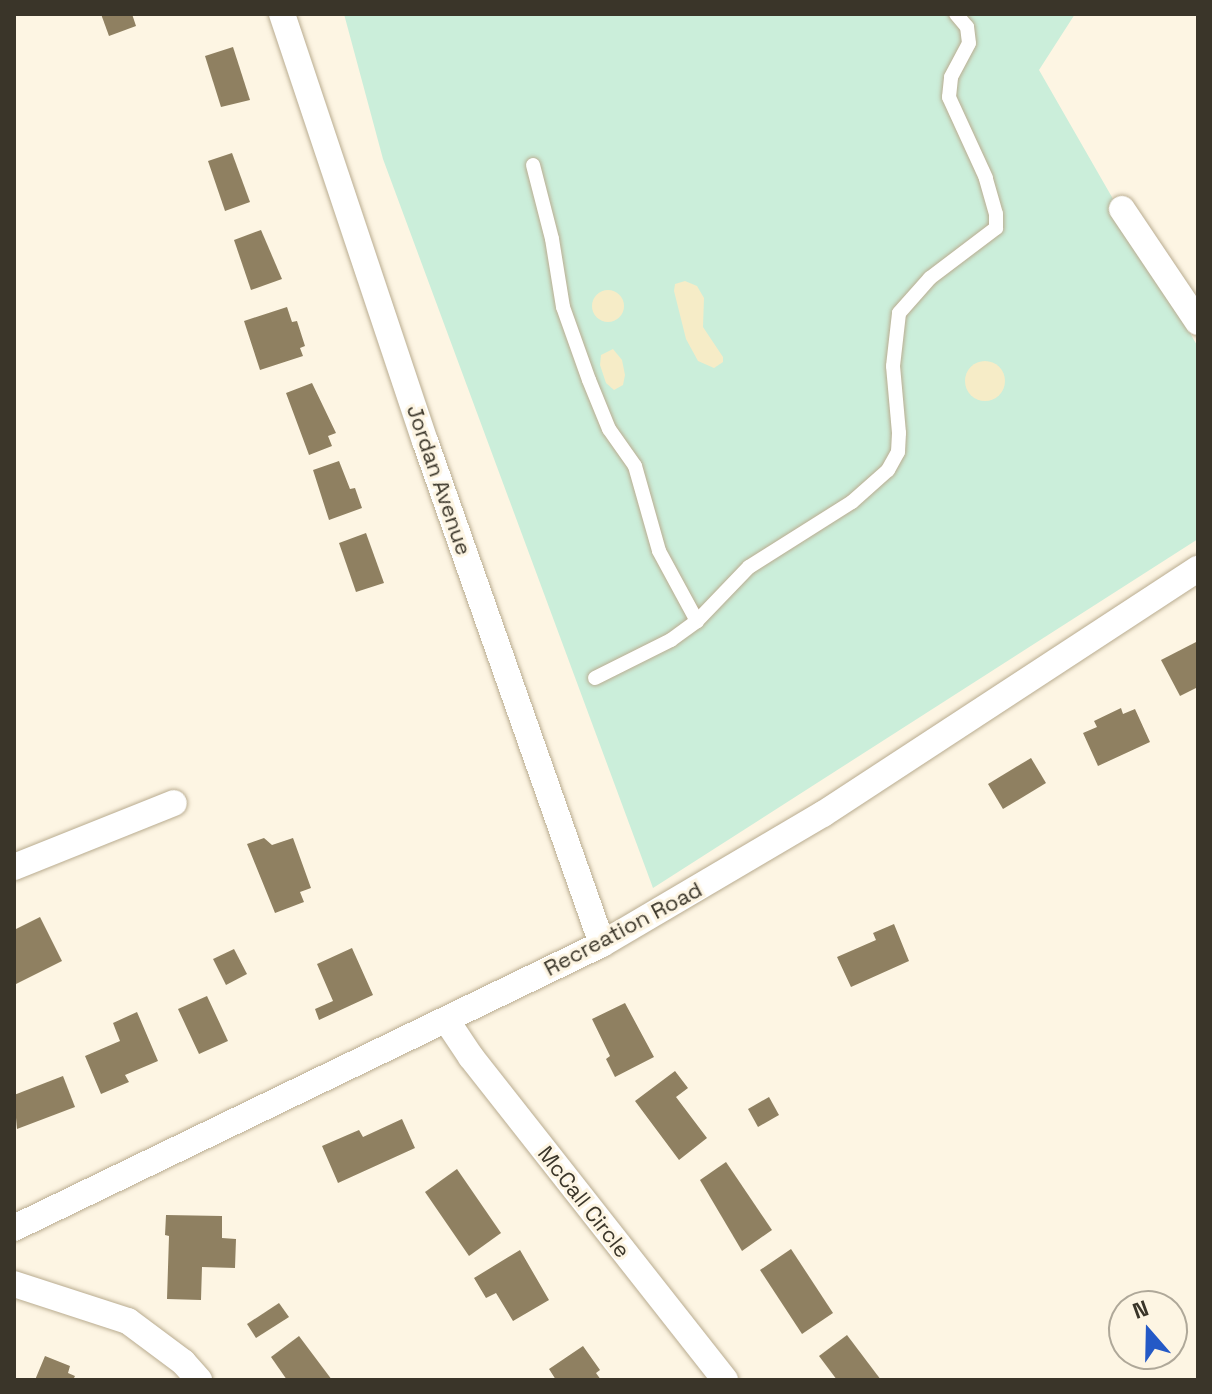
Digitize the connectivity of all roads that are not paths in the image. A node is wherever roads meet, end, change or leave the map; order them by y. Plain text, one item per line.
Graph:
1 (282, 14) edge
2 (956, 14) edge
3 (533, 165) dead end
4 (1122, 209) dead end
5 (1198, 322) edge
6 (1198, 569) edge
7 (697, 621) junction
8 (595, 678) dead end
9 (174, 803) dead end
10 (14, 867) edge
11 (602, 944) junction
12 (447, 1021) junction
13 (14, 1228) edge
14 (14, 1284) edge
15 (199, 1380) edge
16 (725, 1380) edge

1 - 11 street, Jordan Avenue
2 - 7 lane
3 - 7 lane
4 - 5 street
6 - 11 street, Recreation Road
7 - 8 lane
9 - 10 street
11 - 12 street, Recreation Road
12 - 13 street, Recreation Road
12 - 16 street, McCall Circle
14 - 15 street

